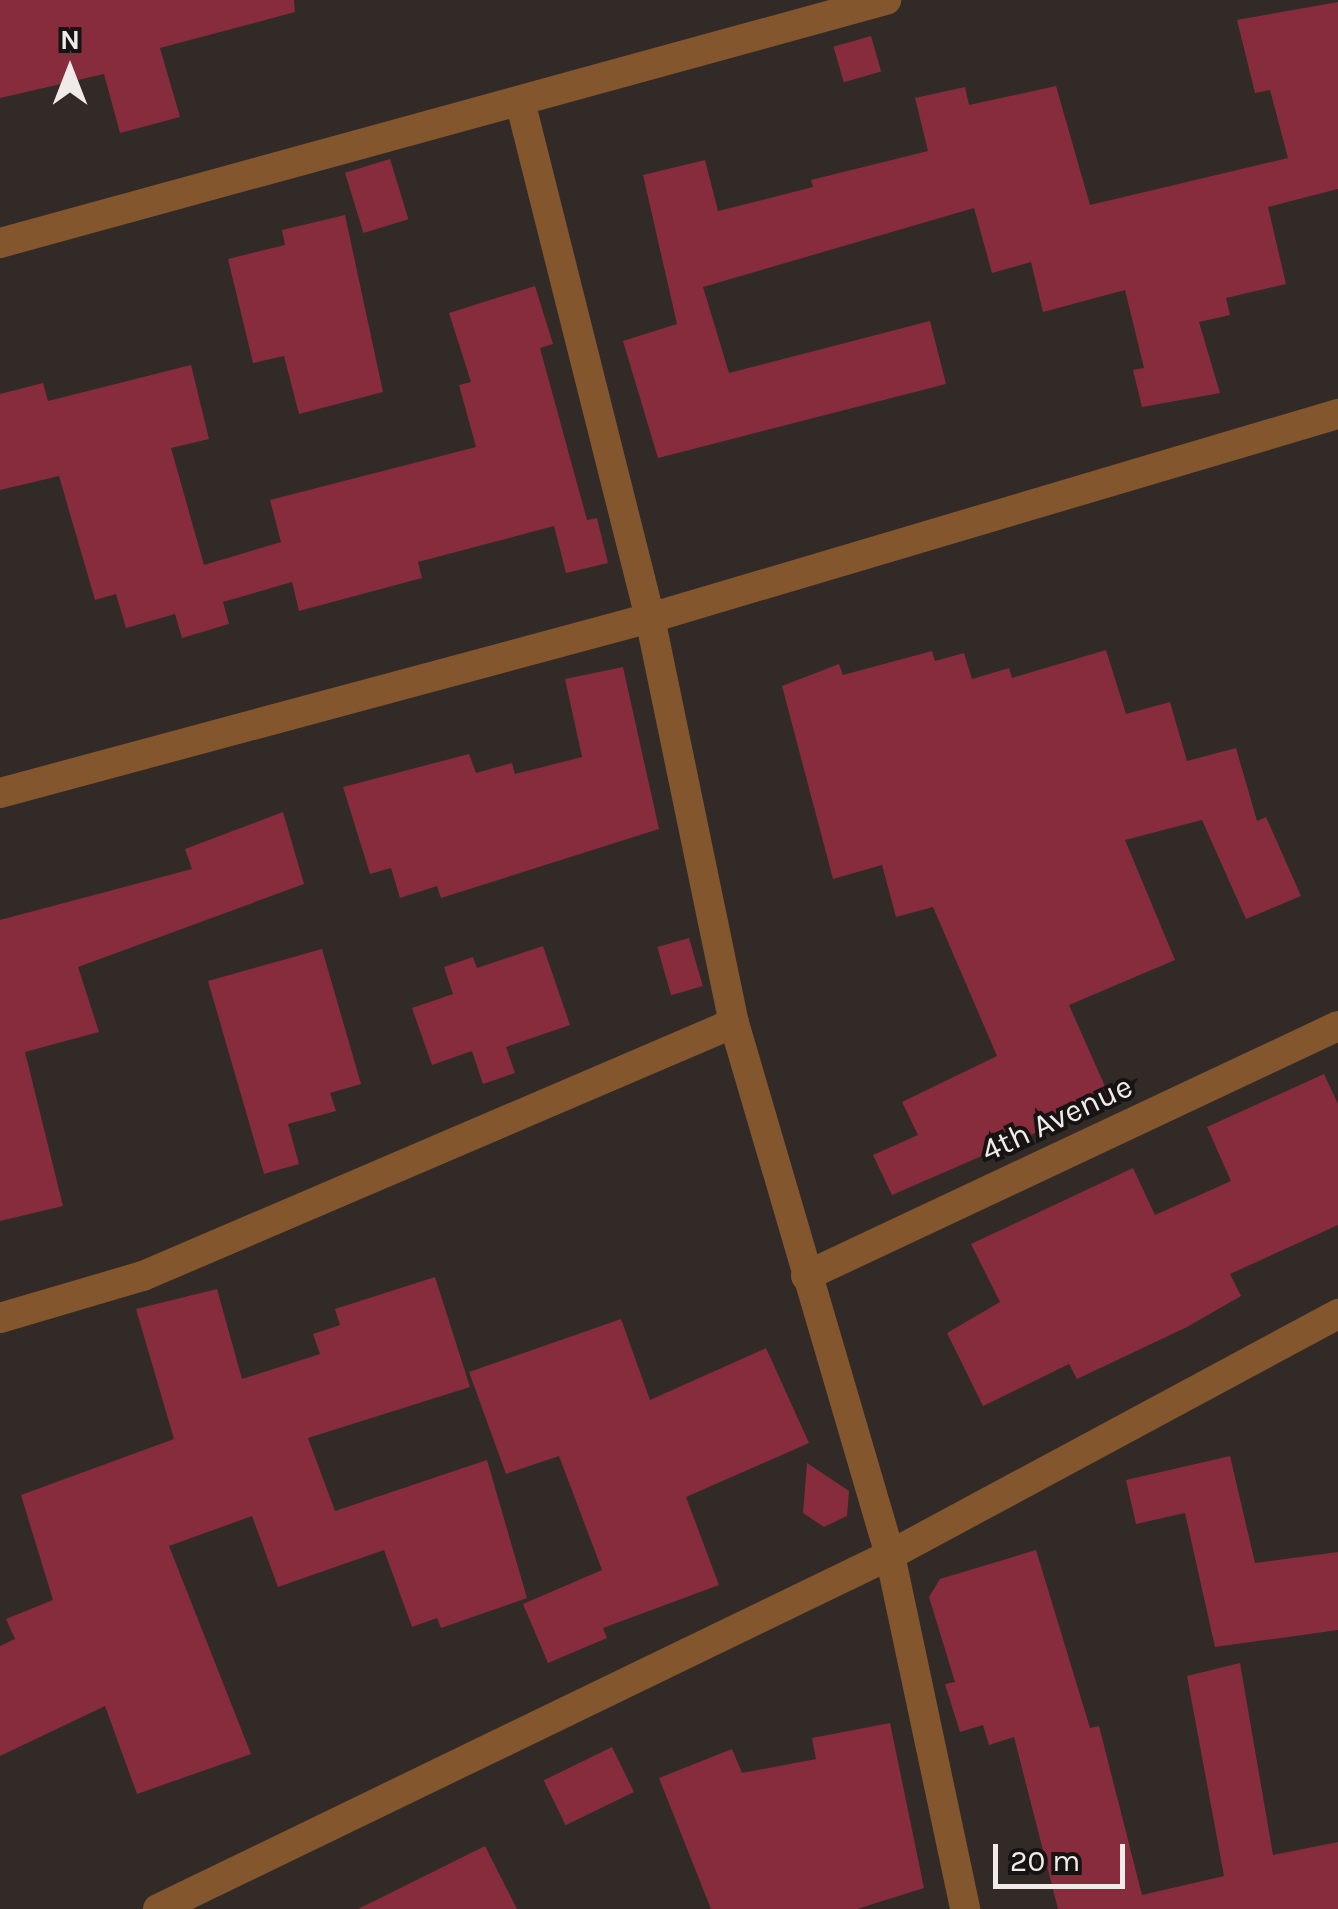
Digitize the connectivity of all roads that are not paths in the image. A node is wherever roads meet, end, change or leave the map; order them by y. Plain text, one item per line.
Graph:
1 (886, 0) edge
2 (521, 105) junction
3 (0, 243) edge
4 (1338, 414) edge
5 (650, 618) junction
6 (0, 792) edge
7 (734, 1023) junction
8 (1338, 1026) edge
9 (806, 1276) junction
10 (1338, 1314) edge
11 (0, 1318) edge
12 (890, 1554) junction
13 (158, 1909) edge
14 (965, 1909) edge

1 - 2 street
2 - 3 street
2 - 5 street
4 - 5 street
5 - 6 street
5 - 7 street
7 - 9 street
7 - 11 street
8 - 9 street, 4th Avenue
9 - 12 street
10 - 12 street
12 - 13 street
12 - 14 street

